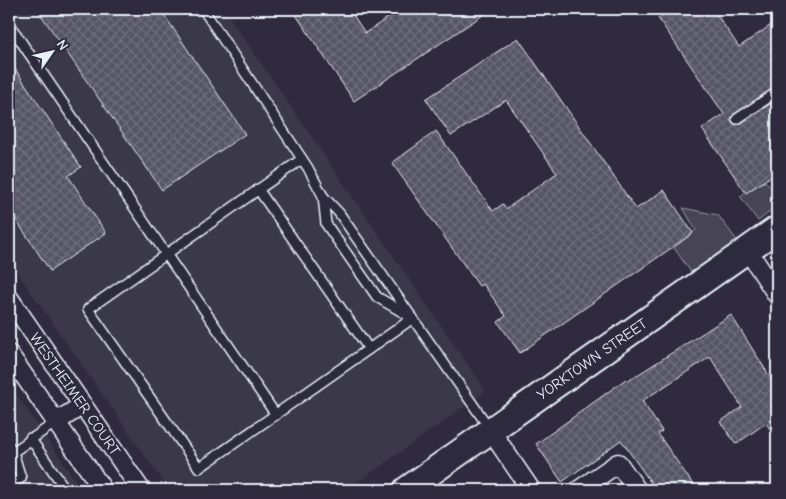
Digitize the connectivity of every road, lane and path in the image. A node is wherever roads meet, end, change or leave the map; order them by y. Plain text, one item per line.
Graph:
1 (203, 9) edge
2 (9, 24) edge
3 (777, 92) edge
4 (737, 120) dead end
5 (302, 159) junction
6 (258, 189) junction
7 (323, 196) junction
8 (777, 229) edge
9 (748, 250) junction
10 (166, 255) junction
11 (777, 295) edge
12 (9, 298) edge
13 (413, 318) junction
14 (370, 349) junction
15 (9, 354) edge
16 (82, 405) junction
17 (276, 415) junction
18 (56, 422) junction
19 (491, 431) junction
20 (30, 438) junction
21 (11, 449) edge
22 (9, 486) edge
23 (97, 489) edge
24 (66, 490) edge
25 (141, 490) edge
26 (406, 490) edge
27 (531, 490) edge
28 (579, 490) edge
29 (637, 490) edge

1 - 5 lane
2 - 10 lane
3 - 4 lane
5 - 6 lane
5 - 7 lane
6 - 10 lane
6 - 14 lane
7 - 13 lane
7 - 13 lane
8 - 9 street, YORKTOWN STREET
9 - 11 street
9 - 19 street, YORKTOWN STREET
10 - 17 lane
10 - 17 lane
12 - 16 street, WESTHEIMER COURT
13 - 14 lane
13 - 19 lane
14 - 17 lane
15 - 18 street, WESTHEIMER COURT
16 - 18 street
16 - 25 street, WESTHEIMER COURT
18 - 20 lane
18 - 23 street, WESTHEIMER COURT
19 - 26 street, YORKTOWN STREET
19 - 27 street
20 - 21 lane
20 - 24 lane
21 - 22 lane
28 - 29 street

